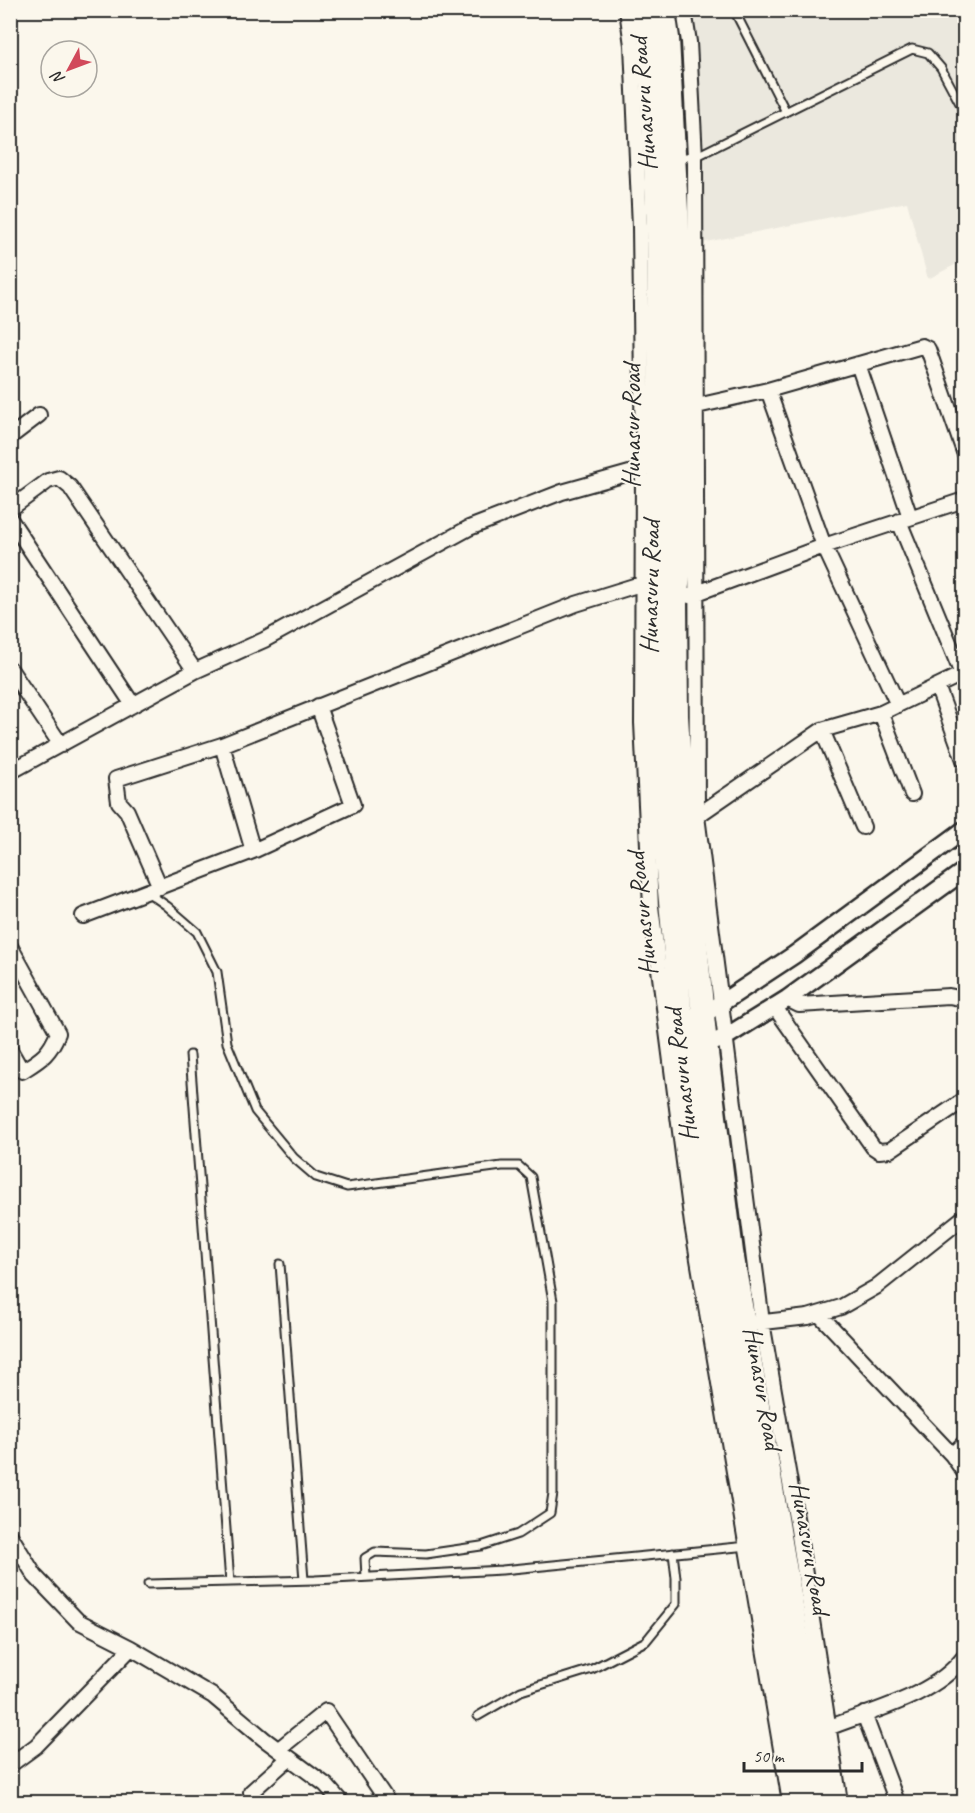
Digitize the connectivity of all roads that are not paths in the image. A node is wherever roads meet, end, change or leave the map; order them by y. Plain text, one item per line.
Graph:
1 (627, 10) edge
2 (644, 10) edge
3 (664, 10) edge
4 (684, 10) edge
5 (734, 10) edge
6 (964, 111) edge
7 (786, 112) junction
8 (685, 157) junction
9 (858, 364) junction
10 (768, 390) junction
11 (687, 408) junction
12 (39, 416) dead end
13 (10, 437) edge
14 (964, 452) edge
15 (652, 467) junction
16 (964, 500) edge
17 (10, 509) edge
18 (10, 519) edge
19 (904, 519) junction
20 (824, 546) junction
21 (659, 579) junction
22 (686, 597) junction
23 (10, 669) edge
24 (195, 671) junction
25 (963, 673) edge
26 (937, 686) junction
27 (133, 705) junction
28 (898, 705) junction
29 (318, 706) junction
30 (880, 713) junction
31 (822, 730) junction
32 (61, 745) junction
33 (222, 745) junction
34 (964, 760) edge
35 (10, 772) edge
36 (912, 794) dead end
37 (690, 815) junction
38 (863, 827) dead end
39 (964, 830) edge
40 (253, 851) junction
41 (964, 871) edge
42 (153, 889) junction
43 (83, 916) dead end
44 (10, 946) edge
45 (964, 999) edge
46 (781, 1002) junction
47 (702, 1012) junction
48 (705, 1042) junction
49 (12, 1055) edge
50 (190, 1055) dead end
51 (964, 1100) edge
52 (964, 1217) edge
53 (280, 1264) dead end
54 (819, 1314) junction
55 (753, 1323) junction
56 (964, 1443) edge
57 (952, 1455) junction
58 (964, 1472) edge
59 (10, 1535) edge
60 (754, 1546) junction
61 (673, 1553) junction
62 (366, 1577) junction
63 (303, 1580) junction
64 (230, 1582) junction
65 (148, 1584) dead end
66 (131, 1648) junction
67 (964, 1657) edge
68 (864, 1714) junction
69 (478, 1716) dead end
70 (828, 1728) junction
71 (284, 1754) junction
72 (13, 1759) edge
73 (253, 1803) edge
74 (341, 1803) edge
75 (388, 1803) edge
76 (790, 1803) edge
77 (805, 1803) edge
78 (825, 1803) edge
79 (840, 1803) edge
80 (897, 1803) edge

1 - 15 street
2 - 15 highway, Hunasur Road
3 - 8 highway, Hunasuru Road
4 - 8 street
5 - 7 lane
6 - 7 lane
7 - 8 lane
8 - 11 highway, Hunasuru Road
9 - 10 street
9 - 14 street
9 - 19 street
10 - 11 street
10 - 20 street
11 - 21 highway, Hunasuru Road
11 - 22 street
12 - 13 street
15 - 21 highway, Hunasur Road
15 - 24 street
16 - 19 street
17 - 24 street
18 - 27 street
19 - 20 street
19 - 25 street
20 - 22 street
20 - 28 street
21 - 22 highway, Hunasuru Road
21 - 29 street
21 - 47 highway, Hunasur Road
21 - 60 street
22 - 37 highway, Hunasuru Road
23 - 32 street
24 - 27 street
25 - 26 street
26 - 28 street
26 - 34 street
27 - 32 street
28 - 30 street
29 - 33 street
29 - 40 street
30 - 31 street
30 - 36 street
31 - 37 street
31 - 38 street
32 - 35 street
33 - 40 street
33 - 42 street
37 - 47 highway, Hunasuru Road
39 - 47 street
40 - 42 street
41 - 46 street
42 - 43 street
42 - 62 lane
44 - 49 street
45 - 46 street
46 - 48 street
46 - 51 street
47 - 48 highway, Hunasur Road
47 - 48 street
48 - 55 highway, Hunasuru Road
48 - 60 highway, Hunasur Road
50 - 64 lane
52 - 54 street
53 - 63 lane
54 - 55 street
54 - 57 street
55 - 70 street
55 - 78 highway, Hunasuru Road
56 - 57 street
57 - 58 street
59 - 66 street
60 - 61 lane
60 - 76 street
60 - 77 highway, Hunasur Road
61 - 62 lane
61 - 69 lane
62 - 63 lane
63 - 64 lane
64 - 65 lane
66 - 71 street
66 - 72 street
67 - 68 street
68 - 70 street
68 - 80 street
70 - 79 street
71 - 73 street
71 - 74 street
71 - 75 street

